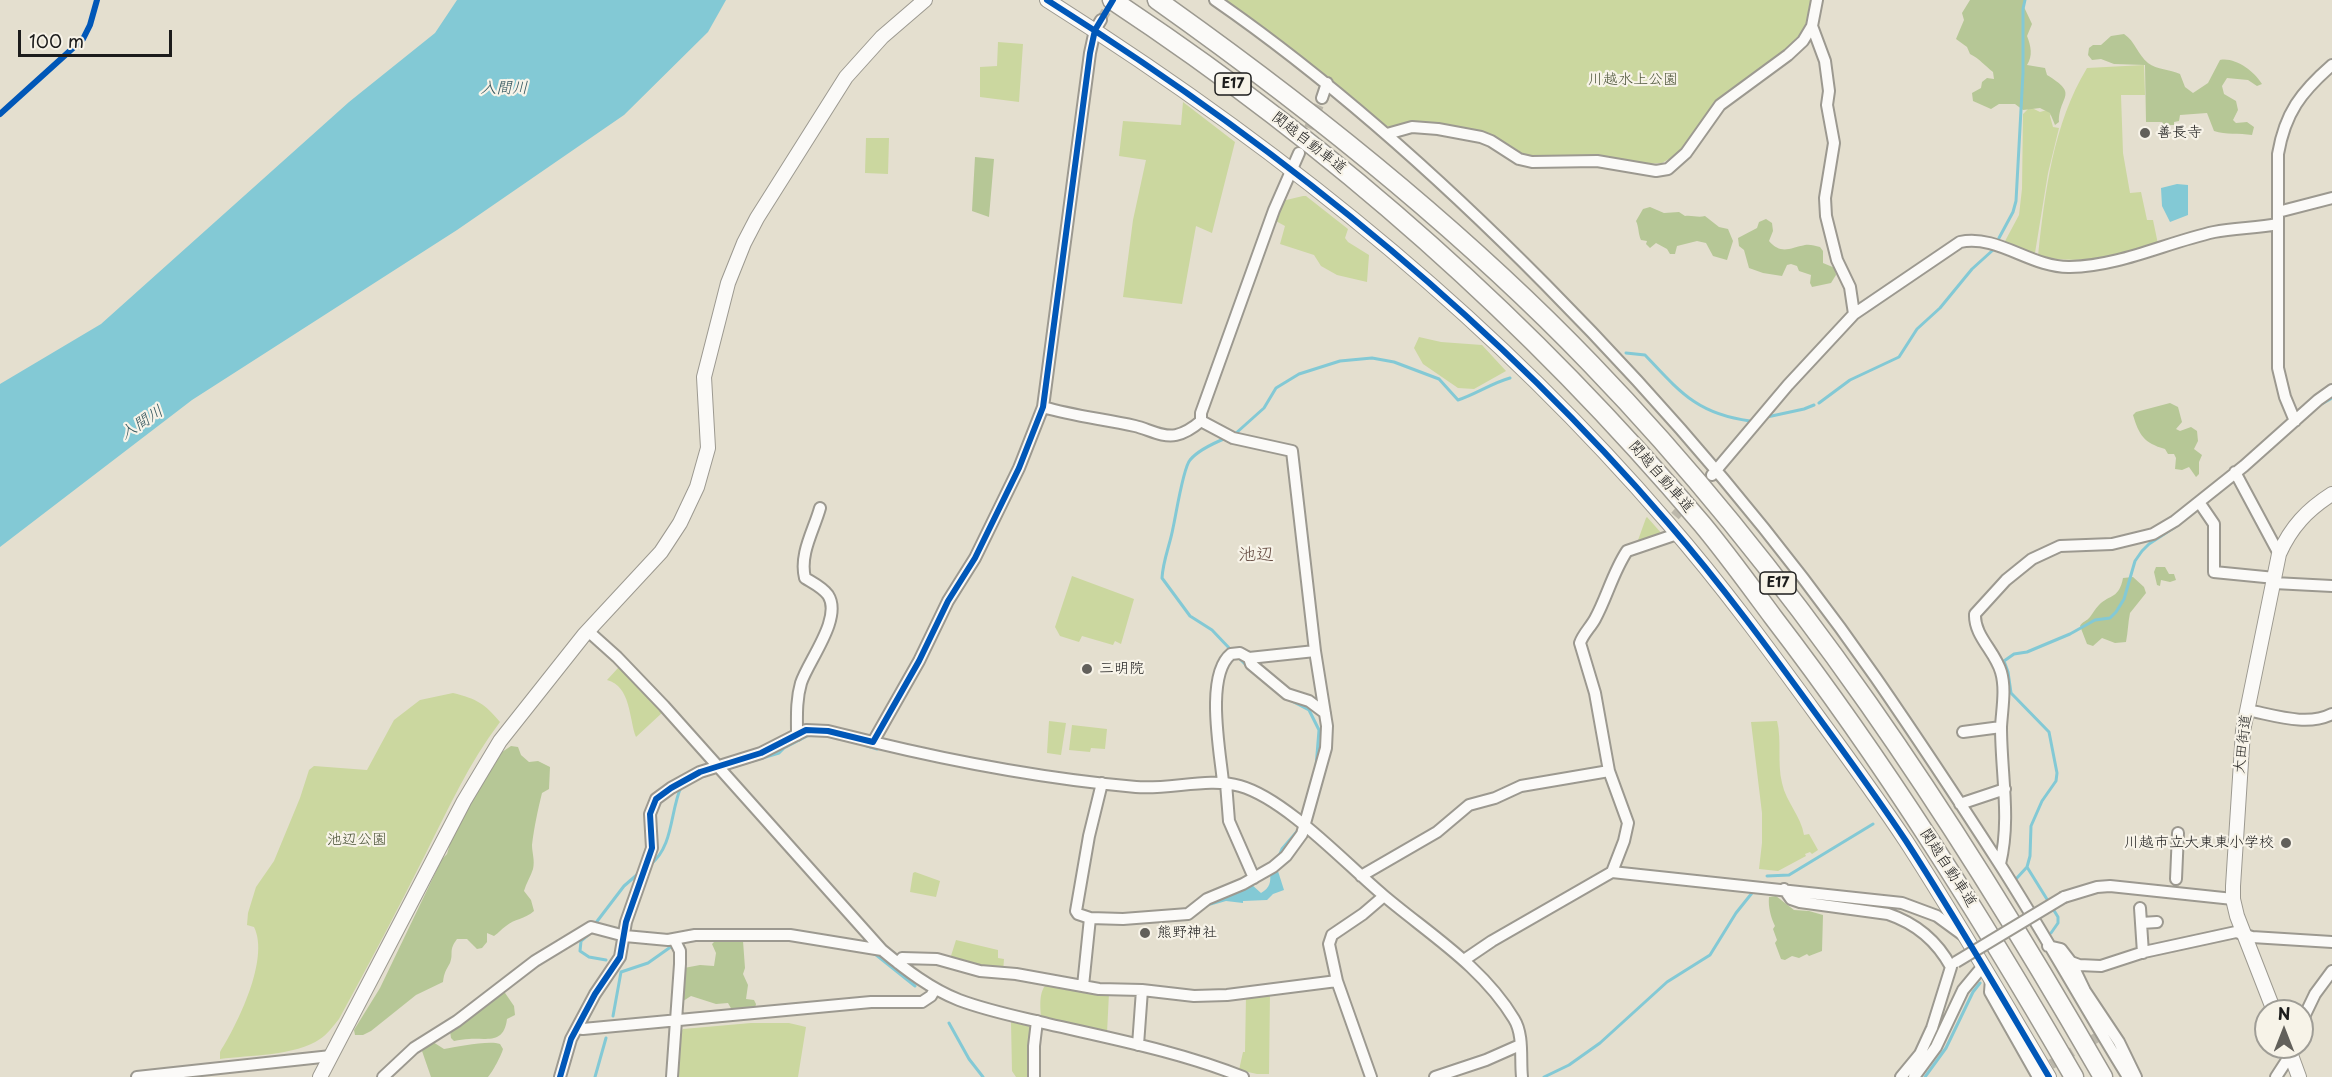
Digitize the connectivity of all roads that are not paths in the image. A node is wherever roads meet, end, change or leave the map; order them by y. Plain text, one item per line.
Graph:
1 (925, 0) edge
2 (1047, 0) edge
3 (1112, 0) edge
4 (1157, 0) edge
5 (1215, 0) edge
6 (1817, 0) edge
7 (1098, 25) junction
8 (1812, 26) junction
9 (2332, 65) edge
10 (1327, 83) junction
11 (1322, 98) tunnel mouth
12 (1388, 134) junction
13 (1299, 153) tunnel mouth
14 (1292, 168) junction
15 (2332, 198) edge
16 (2277, 212) junction
17 (2278, 224) junction
18 (1854, 314) junction
19 (2332, 390) edge
20 (1043, 407) junction
21 (1201, 421) junction
22 (2295, 421) junction
23 (1714, 472) junction
24 (2237, 476) junction
25 (2332, 494) edge
26 (2201, 504) junction
27 (820, 508) dead end
28 (1673, 524) junction
29 (2279, 554) junction
30 (2274, 580) junction
31 (2332, 586) edge
32 (588, 631) junction
33 (1315, 651) junction
34 (1249, 658) junction
35 (2247, 710) junction
36 (1324, 713) junction
37 (2332, 714) edge
38 (2001, 727) junction
39 (1963, 732) dead end
40 (797, 735) junction
41 (873, 742) junction
42 (717, 766) junction
43 (1609, 771) junction
44 (1102, 783) junction
45 (1225, 783) junction
46 (2005, 789) junction
47 (1960, 804) junction
48 (1305, 827) junction
49 (2178, 833) dead end
50 (2000, 864) junction
51 (1612, 872) junction
52 (1361, 876) junction
53 (1254, 878) junction
54 (2176, 879) dead end
55 (1784, 889) junction
56 (1384, 896) junction
57 (2233, 899) junction
58 (2140, 908) dead end
59 (1090, 918) junction
60 (2157, 922) dead end
61 (2141, 923) junction
62 (2243, 933) junction
63 (1964, 935) junction
64 (625, 936) junction
65 (674, 939) junction
66 (2332, 942) edge
67 (2048, 946) junction
68 (882, 950) junction
69 (2143, 953) junction
70 (1464, 960) junction
71 (2071, 962) junction
72 (898, 963) junction
73 (1954, 965) junction
74 (2332, 971) edge
75 (1987, 972) junction
76 (1337, 981) junction
77 (1083, 986) junction
78 (935, 988) junction
79 (1142, 990) junction
80 (2269, 999) edge
81 (2313, 999) edge
82 (675, 1022) junction
83 (1037, 1022) junction
84 (577, 1028) junction
85 (1137, 1045) junction
86 (1520, 1045) junction
87 (332, 1056) junction
88 (2287, 1059) edge
89 (2292, 1059) edge
90 (137, 1077) edge
91 (320, 1077) edge
92 (383, 1077) edge
93 (560, 1077) edge
94 (672, 1077) edge
95 (1034, 1077) edge
96 (1243, 1077) edge
97 (1371, 1077) edge
98 (1435, 1077) edge
99 (1522, 1077) edge
100 (1901, 1077) edge
101 (1914, 1077) edge
102 (2038, 1077) edge
103 (2049, 1077) edge
104 (2074, 1077) edge
105 (2103, 1077) edge
106 (2128, 1077) edge
107 (2136, 1077) edge
108 (2276, 1077) edge
109 (2299, 1077) edge

1 - 32 street
2 - 7 street
3 - 104 highway, 関越自動車道 / E17
4 - 105 highway, 関越自動車道 / E17
5 - 10 street
6 - 8 street
7 - 14 street
7 - 20 street
8 - 12 street
8 - 18 street
9 - 16 street
10 - 11 street
10 - 12 street
12 - 23 street
13 - 14 street
14 - 21 street
14 - 28 street
15 - 16 street
16 - 17 street
17 - 18 street
17 - 22 street
18 - 23 street
19 - 22 street
20 - 21 street
20 - 41 street
21 - 33 street
22 - 24 street
23 - 47 street
24 - 26 street
24 - 29 street
25 - 29 street, 大田街道
26 - 30 street
26 - 38 street
27 - 40 street
28 - 43 street
28 - 63 street
29 - 30 street, 大田街道
30 - 31 street
30 - 35 street, 大田街道
32 - 42 street
32 - 87 street
33 - 34 street
33 - 36 street
34 - 36 street
34 - 45 street
35 - 37 street
35 - 57 street, 大田街道
36 - 48 street
38 - 39 street
38 - 46 street
40 - 41 street
40 - 42 street
41 - 44 street
42 - 64 street
42 - 68 street
43 - 51 street
43 - 52 street
44 - 45 street
44 - 59 street
45 - 48 street
45 - 53 street
46 - 47 street
46 - 50 street
47 - 50 street
48 - 52 street
48 - 53 street
49 - 54 street
50 - 67 street
51 - 55 street
51 - 70 street
52 - 56 street
53 - 59 street
55 - 63 street
55 - 73 street
56 - 70 street
56 - 76 street
57 - 62 street, 大田街道
57 - 73 street, bridge
58 - 61 street
59 - 77 street
60 - 61 street
61 - 69 street
62 - 66 street
62 - 69 street
62 - 80 street, 大田街道
63 - 75 street
64 - 65 street
64 - 84 street
64 - 92 street
65 - 68 street
65 - 82 street
67 - 71 street
67 - 106 street
68 - 72 street
69 - 71 street
70 - 86 street
71 - 107 street
72 - 77 street
72 - 78 street
73 - 100 street
74 - 81 street
75 - 101 street
75 - 102 street
75 - 103 street
76 - 79 street
76 - 97 street
77 - 79 street
78 - 82 street
78 - 83 street
79 - 85 street
82 - 84 street
82 - 94 street
83 - 85 street
83 - 95 street
84 - 93 street
85 - 96 street
86 - 98 street
86 - 99 street
87 - 90 street
87 - 91 street
88 - 108 street
89 - 109 street

